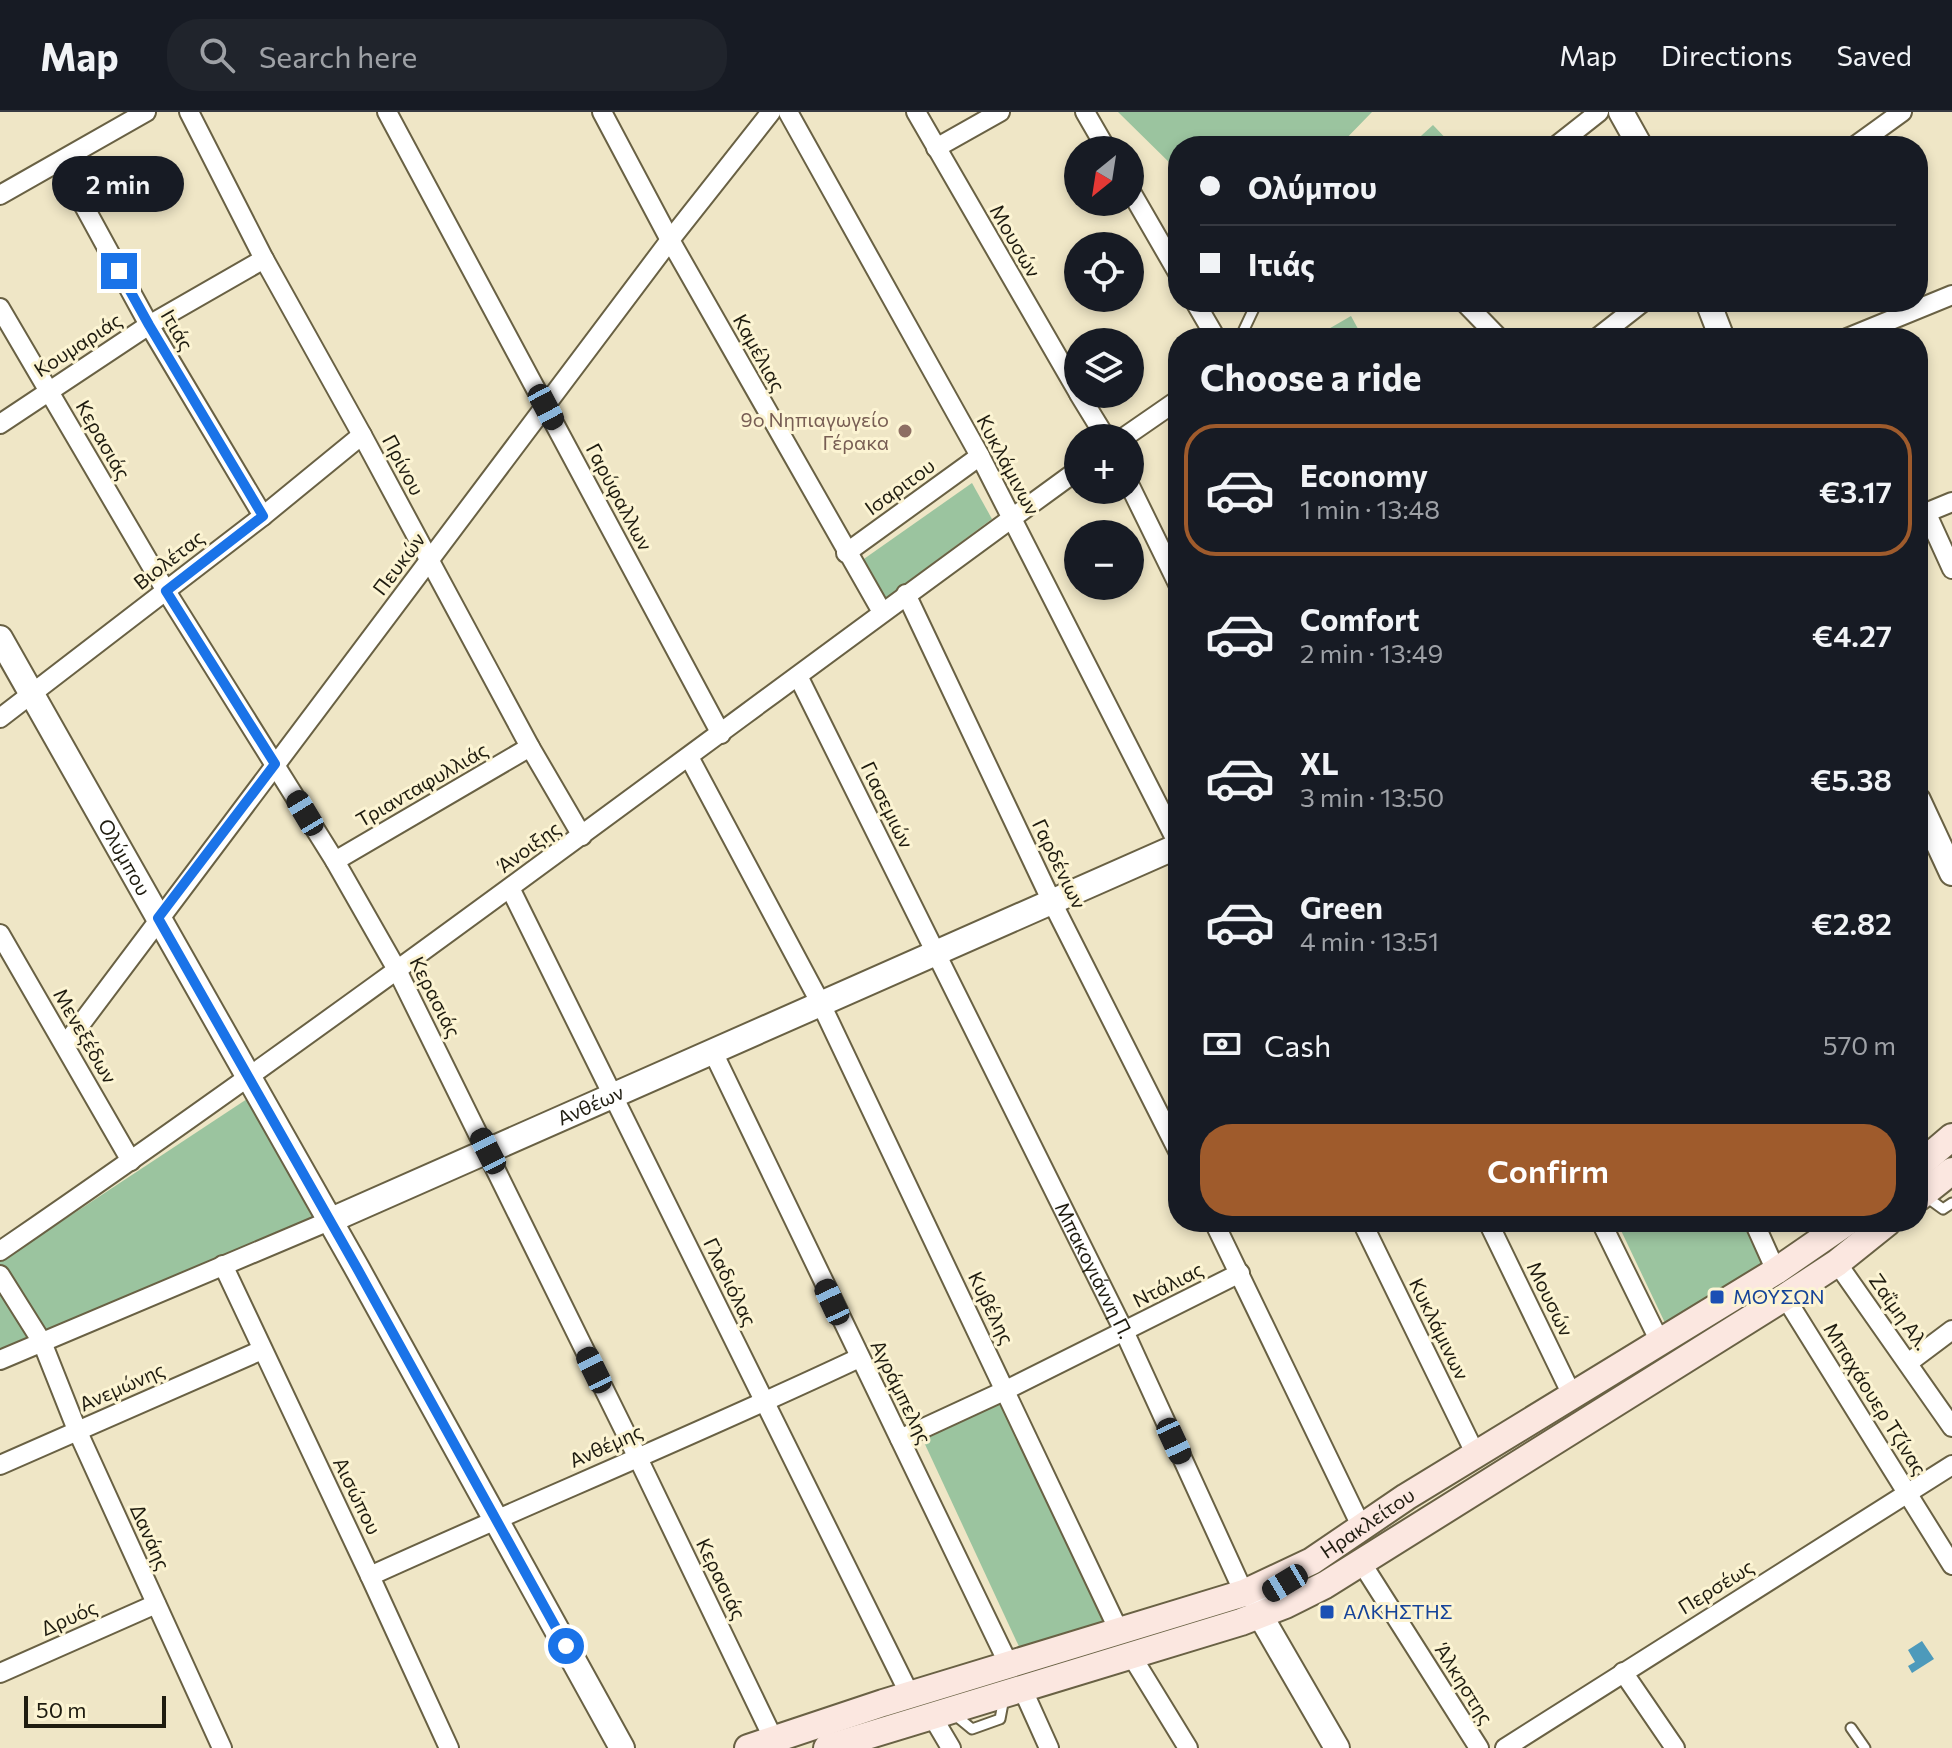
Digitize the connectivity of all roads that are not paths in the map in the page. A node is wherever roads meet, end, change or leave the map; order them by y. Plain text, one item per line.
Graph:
1 (146, 112) edge
2 (189, 112) edge
3 (387, 112) edge
4 (602, 112) edge
5 (771, 112) edge
6 (788, 112) edge
7 (916, 112) edge
8 (1000, 112) edge
9 (1085, 112) edge
10 (1599, 112) edge
11 (1621, 112) edge
12 (1902, 112) edge
13 (1099, 136) edge
14 (1569, 136) edge
15 (1634, 136) edge
16 (1869, 136) edge
17 (936, 148) junction
18 (60, 162) junction
19 (0, 195) edge
20 (1144, 214) edge
21 (670, 240) junction
22 (1168, 256) edge
23 (264, 259) junction
24 (1952, 295) edge
25 (1928, 305) edge
26 (0, 308) edge
27 (1474, 312) edge
28 (1630, 312) edge
29 (1910, 312) edge
30 (149, 325) junction
31 (1489, 328) edge
32 (1610, 328) edge
33 (1871, 328) edge
34 (1064, 367) edge
35 (48, 390) junction
36 (546, 407) junction
37 (1168, 407) edge
38 (0, 424) edge
39 (1143, 424) edge
40 (362, 435) junction
41 (980, 456) junction
42 (1064, 480) edge
43 (1952, 502) edge
44 (1139, 504) edge
45 (1928, 512) edge
46 (263, 516) junction
47 (1012, 518) junction
48 (1928, 525) edge
49 (846, 553) junction
50 (1168, 560) edge
51 (429, 562) junction
52 (1952, 569) edge
53 (166, 591) junction
54 (906, 594) junction
55 (882, 612) junction
56 (0, 638) edge
57 (798, 676) junction
58 (31, 694) junction
59 (0, 718) edge
60 (721, 734) junction
61 (530, 747) junction
62 (689, 757) junction
63 (275, 764) junction
64 (1928, 821) edge
65 (1168, 825) edge
66 (582, 836) junction
67 (1168, 850) edge
68 (335, 861) junction
69 (1952, 873) edge
70 (510, 888) junction
71 (1052, 902) junction
72 (158, 918) junction
73 (0, 934) edge
74 (936, 953) junction
75 (396, 968) junction
76 (821, 1004) junction
77 (65, 1045) junction
78 (713, 1052) junction
79 (249, 1078) junction
80 (613, 1096) junction
81 (1168, 1131) edge
82 (1952, 1137) edge
83 (488, 1151) junction
84 (1928, 1154) edge
85 (131, 1161) junction
86 (1952, 1171) edge
87 (1928, 1190) edge
88 (1928, 1201) edge
89 (1952, 1203) edge
90 (329, 1221) junction
91 (1219, 1232) edge
92 (1367, 1232) edge
93 (1493, 1232) edge
94 (1606, 1232) edge
95 (1758, 1232) edge
96 (1833, 1232) edge
97 (1876, 1232) edge
98 (0, 1251) edge
99 (1837, 1263) junction
100 (223, 1265) junction
101 (1776, 1271) junction
102 (1240, 1273) junction
103 (0, 1275) edge
104 (1785, 1297) junction
105 (1952, 1330) edge
106 (1124, 1331) junction
107 (1659, 1340) junction
108 (42, 1342) junction
109 (262, 1350) junction
110 (859, 1358) junction
111 (0, 1360) edge
112 (1908, 1363) junction
113 (1006, 1390) junction
114 (1572, 1395) junction
115 (764, 1402) junction
116 (1952, 1427) edge
117 (77, 1430) junction
118 (900, 1439) junction
119 (1476, 1455) junction
120 (637, 1456) junction
121 (0, 1465) edge
122 (1952, 1465) edge
123 (1907, 1494) junction
124 (495, 1519) junction
125 (1362, 1528) junction
126 (1321, 1555) junction
127 (1361, 1562) junction
128 (1952, 1565) edge
129 (370, 1576) junction
130 (1244, 1593) junction
131 (156, 1604) junction
132 (1260, 1615) junction
133 (1119, 1631) junction
134 (1131, 1655) junction
135 (1009, 1665) junction
136 (1623, 1672) junction
137 (0, 1673) edge
138 (1014, 1691) junction
139 (910, 1695) junction
140 (940, 1714) junction
141 (1851, 1728) dead end
142 (773, 1738) junction
143 (222, 1748) edge
144 (449, 1748) edge
145 (622, 1748) edge
146 (748, 1748) edge
147 (827, 1748) edge
148 (951, 1748) edge
149 (1049, 1748) edge
150 (1188, 1748) edge
151 (1337, 1748) edge
152 (1479, 1748) edge
153 (1505, 1748) edge
154 (1675, 1748) edge
155 (1865, 1748) edge

1 - 18 street
2 - 23 street, Πρίνου
3 - 36 street, Γαρύφαλλων
4 - 21 street, Καμέλιας
5 - 21 street, Πευκών
6 - 41 street, Κυκλάμινων
7 - 17 street, Μουσών
8 - 17 street
9 - 13 street
10 - 14 street
11 - 15 street
12 - 16 street
17 - 34 street, Μουσών
18 - 19 street
18 - 30 street, Ιτιάς
20 - 22 street
21 - 36 street, Πευκών
21 - 49 street, Καμέλιας
23 - 30 street, Κουμαριάς
23 - 40 street, Πρίνου
24 - 25 street
26 - 35 street, Κερασιάς
27 - 31 street
28 - 32 street
29 - 33 street
30 - 35 street, Κουμαριάς
30 - 46 street, Ιτιάς
35 - 38 street, Κουμαριάς
35 - 53 street, Κερασιάς
36 - 51 street, Πευκών
36 - 60 street, Γαρύφαλλων
37 - 39 street
40 - 46 street, Βιολέτας
40 - 51 street, Πρίνου
41 - 47 street, Κυκλάμινων
41 - 49 street, Ισαριτου
42 - 47 street, Άνοιξης
43 - 45 street
44 - 50 street
46 - 53 street, Βιολέτας
47 - 54 street, Άνοιξης
47 - 65 street, Κυκλάμινων
48 - 52 street
49 - 55 street, Καμέλιας
51 - 61 street, Πρίνου
51 - 63 street, Πευκών
53 - 58 street, Βιολέτας
53 - 63 street, Κερασιάς
54 - 55 street, Άνοιξης
54 - 71 street, Γαρδένιων
55 - 57 street, Άνοιξης
56 - 58 street, Ολύμπου
57 - 60 street, Άνοιξης
57 - 74 street, Γιασεμιών
58 - 59 street, Βιολέτας
58 - 72 street, Ολύμπου
60 - 62 street, Άνοιξης
61 - 66 street, Πρίνου
61 - 68 street, Τριανταφυλλιάς
62 - 66 street, Άνοιξης
62 - 76 street
63 - 68 street, Κερασιάς
63 - 72 street, Πευκών
64 - 69 street
66 - 70 street, Άνοιξης
67 - 71 street, Ανθέων
68 - 75 street, Κερασιάς
70 - 75 street, Άνοιξης
70 - 80 street, Γλαδιόλας
71 - 74 street, Ανθέων
71 - 81 street, Γαρδένιων
72 - 77 street, Πευκών
72 - 79 street, Ολύμπου
73 - 77 street, Μενεξέδων
74 - 76 street, Ανθέων
74 - 106 street, Μπακογιάννη Π.
75 - 79 street, Άνοιξης
75 - 83 street, Κερασιάς
76 - 78 street, Ανθέων
76 - 113 street, Κυβέλης
77 - 85 street, Μενεξέδων
78 - 80 street, Ανθέων
78 - 110 street, Αγράμπελης
79 - 85 street, Άνοιξης
79 - 90 street, Ολύμπου
80 - 83 street, Ανθέων
80 - 115 street, Γλαδιόλας
82 - 84 main road
83 - 90 street, Ανθέων
83 - 120 street, Κερασιάς
85 - 98 street, Άνοιξης
86 - 87 main road
88 - 89 lane
90 - 100 street, Ανθέων
90 - 124 street, Ολύμπου
91 - 102 street
92 - 119 street, Κυκλάμινων
93 - 114 street, Μουσών
94 - 107 street
95 - 101 street
96 - 101 main road, Ηρακλείτου
97 - 99 main road, Ηρακλείτου
99 - 104 main road, Ηρακλείτου
99 - 112 street, Ζαΐμη Αλ.
100 - 108 street, Ανθέων
100 - 109 street, Αισώπου
101 - 107 main road, Ηρακλείτου
102 - 106 street, Ντάλιας
102 - 125 street
103 - 108 street, Δανάης
104 - 123 street, Μπαχάουερ Τζίνας
104 - 127 main road, Ηρακλείτου
105 - 112 street
106 - 113 street, Ντάλιας
106 - 130 street, Μπακογιάννη Π.
107 - 114 main road, Ηρακλείτου
108 - 111 street, Ανθέων
108 - 117 street, Δανάης
109 - 117 street, Ανεμώνης
109 - 129 street, Αισώπου
110 - 115 street, Ανθέμης
110 - 118 street, Αγράμπελης
112 - 116 street, Ζαΐμη Αλ.
113 - 118 street, Ντάλιας
113 - 133 street, Κυβέλης
114 - 119 main road, Ηρακλείτου
115 - 120 street, Ανθέμης
115 - 139 street, Γλαδιόλας
117 - 121 street, Ανεμώνης
117 - 131 street, Δανάης
118 - 135 street, Αγράμπελης
119 - 125 main road, Ηρακλείτου
120 - 124 street, Ανθέμης
120 - 142 street, Κερασιάς
122 - 123 street, Περσέως
123 - 128 street, Μπαχάουερ Τζίνας
123 - 136 street, Περσέως
124 - 129 street, Ανθέμης
124 - 145 street, Ολύμπου
125 - 126 main road, Ηρακλείτου
126 - 130 main road, Ηρακλείτου
126 - 132 street
127 - 132 main road, Ηρακλείτου
127 - 152 street, Άλκηστης
129 - 144 street, Αισώπου
130 - 133 main road, Ηρακλείτου
131 - 137 street, Δρυός
131 - 143 street, Δανάης
132 - 134 main road, Ηρακλείτου
132 - 151 street
133 - 135 main road, Ηρακλείτου
134 - 138 main road, Ηρακλείτου
134 - 150 street
135 - 139 main road, Ηρακλείτου
136 - 153 street, Περσέως
136 - 154 street
138 - 140 main road, Ηρακλείτου
138 - 149 street
139 - 142 main road, Ηρακλείτου
140 - 147 main road, Ηρακλείτου
140 - 148 street
141 - 155 lane
142 - 146 main road, Ηρακλείτου

